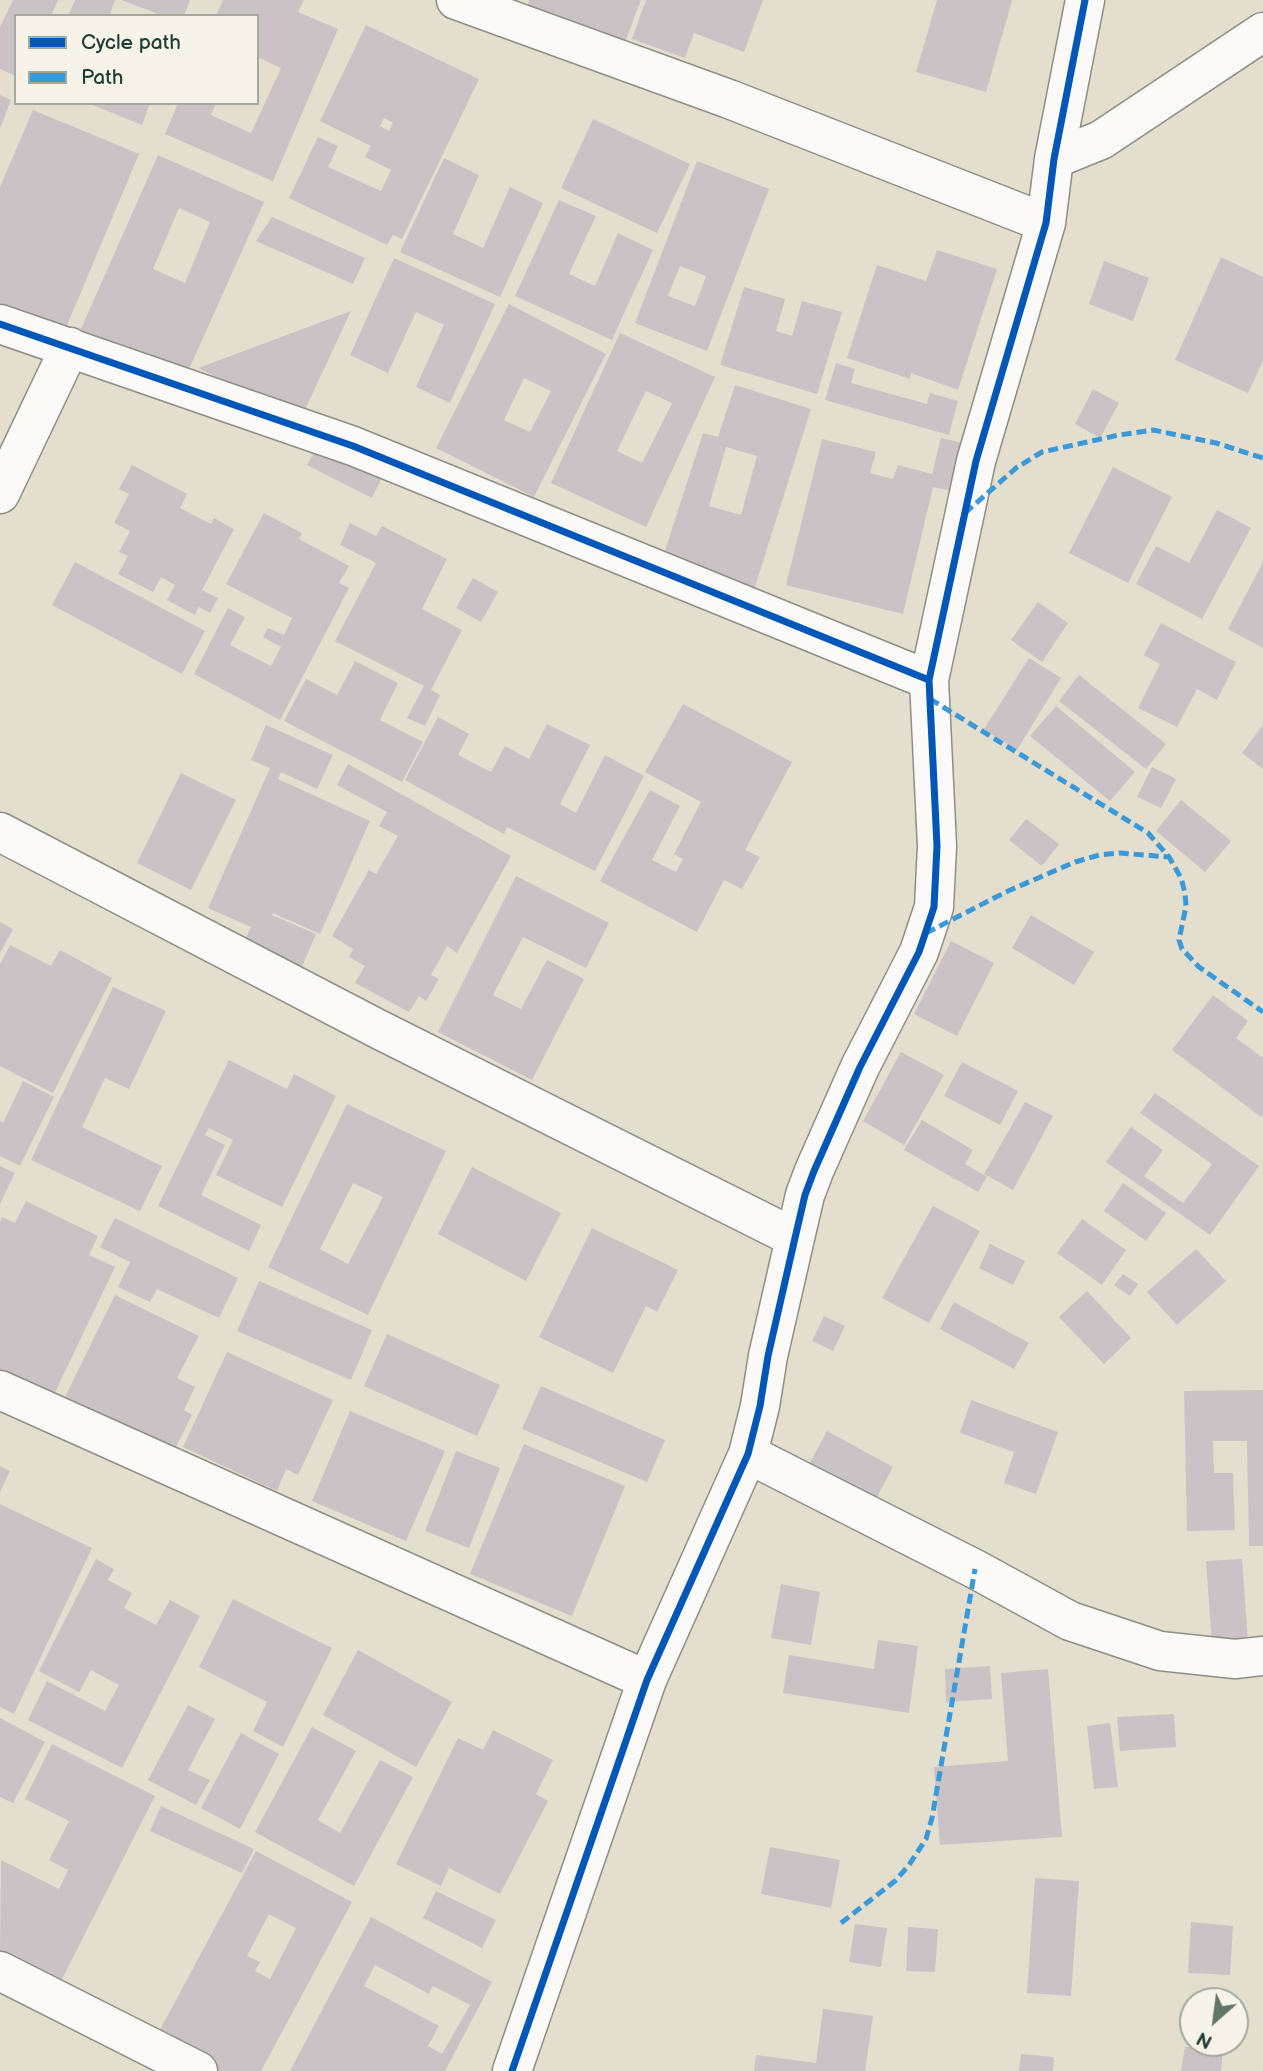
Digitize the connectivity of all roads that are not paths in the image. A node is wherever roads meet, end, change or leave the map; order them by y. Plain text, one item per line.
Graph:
1 (456, 0) edge
2 (1085, 0) edge
3 (1263, 32) edge
4 (1054, 159) junction
5 (1046, 223) junction
6 (0, 324) edge
7 (70, 347) junction
8 (0, 494) edge
9 (929, 680) junction
10 (0, 832) edge
11 (795, 1238) junction
12 (0, 1390) edge
13 (748, 1454) junction
14 (1263, 1656) edge
15 (648, 1680) junction
16 (0, 1971) edge
17 (198, 2071) edge
18 (512, 2071) edge

1 - 5 street
2 - 4 street
3 - 4 street
4 - 5 street
5 - 9 street
6 - 7 street
7 - 8 street
7 - 9 street
9 - 11 street
10 - 11 street
11 - 13 street
12 - 15 street
13 - 14 street
13 - 15 street
15 - 18 street
16 - 17 street

